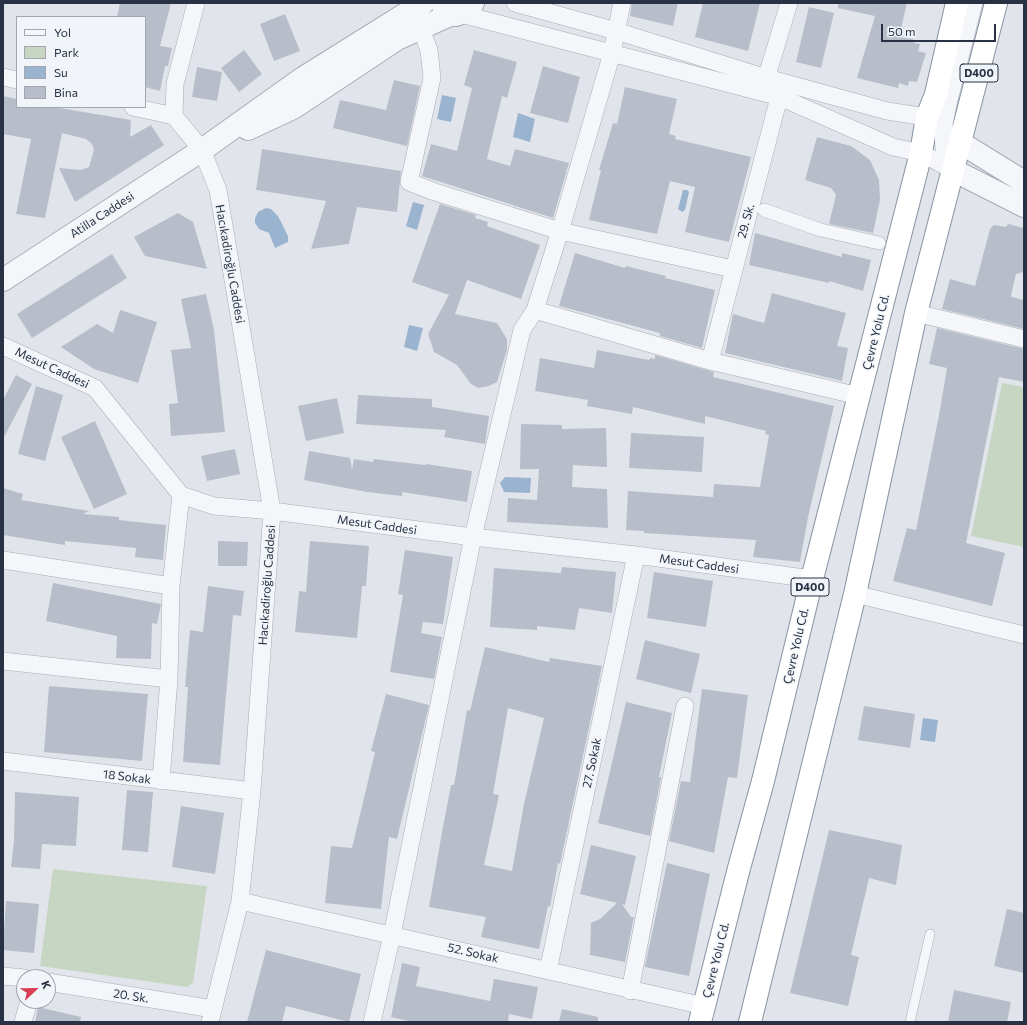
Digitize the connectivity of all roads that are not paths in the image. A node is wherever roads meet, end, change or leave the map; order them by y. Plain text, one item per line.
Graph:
1 (196, 3) edge
2 (424, 3) edge
3 (515, 3) edge
4 (622, 3) edge
5 (789, 3) edge
6 (957, 3) edge
7 (974, 3) edge
8 (996, 3) edge
9 (458, 8) edge
10 (421, 29) junction
11 (616, 31) junction
12 (612, 53) junction
13 (3, 77) edge
14 (16, 80) edge
15 (764, 86) junction
16 (782, 89) junction
17 (138, 108) edge
18 (174, 116) junction
19 (935, 123) junction
20 (961, 143) junction
21 (202, 150) junction
22 (921, 153) junction
23 (953, 170) junction
24 (1024, 182) edge
25 (1024, 206) edge
26 (764, 210) dead end
27 (560, 231) junction
28 (879, 243) dead end
29 (733, 269) junction
30 (3, 280) edge
31 (535, 310) junction
32 (916, 313) junction
33 (1024, 338) edge
34 (3, 346) edge
35 (710, 361) junction
36 (859, 396) junction
37 (181, 495) junction
38 (272, 511) junction
39 (473, 537) junction
40 (636, 555) junction
41 (3, 560) edge
42 (812, 579) junction
43 (171, 586) junction
44 (855, 594) junction
45 (1024, 635) edge
46 (3, 661) edge
47 (169, 679) junction
48 (685, 706) dead end
49 (3, 761) edge
50 (161, 781) junction
51 (252, 792) junction
52 (240, 901) junction
53 (930, 934) dead end
54 (392, 935) junction
55 (548, 971) junction
56 (3, 976) edge
57 (16, 977) edge
58 (56, 984) edge
59 (630, 991) junction
60 (27, 1009) edge
61 (702, 1014) edge
62 (212, 1016) edge
63 (23, 1022) edge
64 (372, 1022) edge
65 (750, 1022) edge
66 (910, 1022) edge

1 - 18 street
2 - 21 street
3 - 11 street
4 - 11 street
5 - 15 street
6 - 19 highway, D400
7 - 19 street
8 - 20 highway, D400
9 - 10 street
9 - 12 street
10 - 21 street
10 - 27 street
11 - 12 street
11 - 15 street
12 - 15 street
12 - 27 street
13 - 14 street
15 - 16 street
16 - 19 street
16 - 22 street
16 - 29 street, 29. Sk.
17 - 18 street
18 - 21 street, Hacıkadiroğlu Caddesi
19 - 20 street
19 - 22 highway, D400
19 - 23 street
20 - 23 highway, D400
20 - 24 street
21 - 30 street, Atilla Caddesi
21 - 38 street, Hacıkadiroğlu Caddesi
22 - 23 street
22 - 36 highway, Çevre Yolu Cd. / D400
23 - 25 street
23 - 32 highway, D400
26 - 28 street
27 - 29 street
27 - 31 street
29 - 35 street, 29. Sk.
31 - 35 street
31 - 39 street
32 - 33 street
32 - 44 highway, D400
34 - 37 street, Mesut Caddesi
35 - 36 street
36 - 42 highway, Çevre Yolu Cd. / D400
37 - 38 street, Mesut Caddesi
37 - 43 street
38 - 39 street, Mesut Caddesi
38 - 51 street, Hacıkadiroğlu Caddesi
39 - 40 street, Mesut Caddesi
39 - 54 street
40 - 42 street, Mesut Caddesi
40 - 55 street, 27. Sokak
41 - 43 street
42 - 61 highway, Çevre Yolu Cd. / D400
43 - 47 street
44 - 45 street
44 - 65 highway, D400
46 - 47 street
47 - 50 street
48 - 59 street
49 - 50 street, 18 Sokak
50 - 51 street, 18 Sokak
51 - 52 street, Hacıkadiroğlu Caddesi
52 - 54 street, 52. Sokak
52 - 62 street, Hacıkadiroğlu Caddesi
53 - 66 lane
54 - 55 street, 52. Sokak
54 - 64 street
55 - 59 street, 52. Sokak
56 - 57 street
58 - 62 street, 20. Sk.
59 - 61 street, 52. Sokak
60 - 63 street

